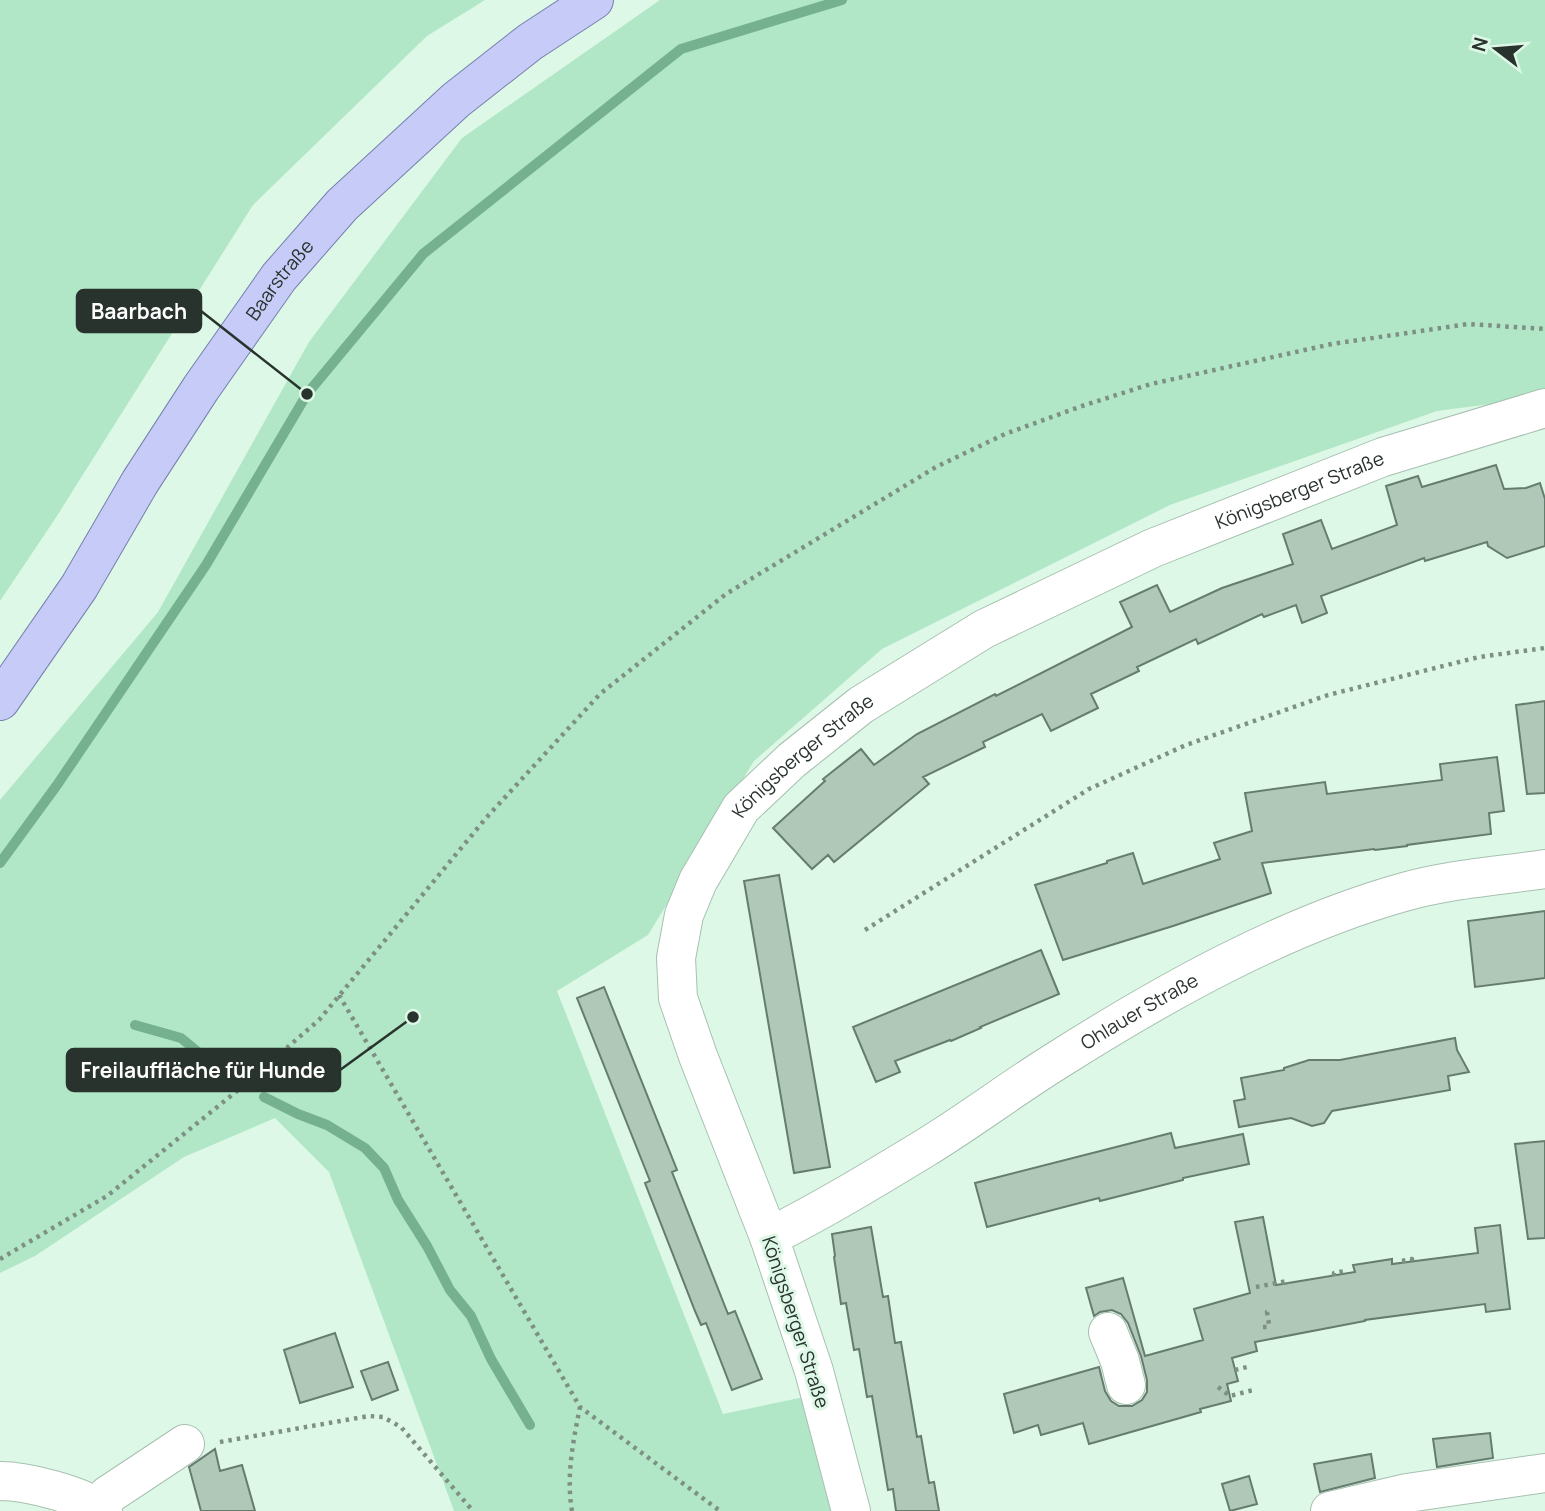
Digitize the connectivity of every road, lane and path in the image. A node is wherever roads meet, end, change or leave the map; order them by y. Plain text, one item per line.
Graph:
1 (594, 0) edge
2 (1545, 329) edge
3 (1545, 408) edge
4 (1545, 648) edge
5 (0, 701) edge
6 (1545, 869) edge
7 (865, 930) dead end
8 (339, 995) junction
9 (769, 1237) junction
10 (0, 1259) edge
11 (1402, 1261) dead end
12 (1412, 1263) dead end
13 (1345, 1270) dead end
14 (1334, 1276) dead end
15 (1288, 1284) dead end
16 (1256, 1287) dead end
17 (1270, 1311) dead end
18 (1264, 1327) dead end
19 (1247, 1367) dead end
20 (1235, 1370) dead end
21 (1218, 1387) dead end
22 (1253, 1390) dead end
23 (580, 1407) junction
24 (185, 1444) joint
25 (1545, 1473) edge
26 (0, 1481) edge
27 (100, 1509) edge
28 (473, 1511) edge
29 (572, 1511) edge
30 (720, 1511) edge
31 (851, 1511) edge
32 (1330, 1511) edge

1 - 5 main road, Baarstraße
2 - 8 path
3 - 9 street, Königsberger Straße
4 - 7 path
6 - 9 street, Ohlauer Straße
8 - 10 path
8 - 23 path
9 - 31 street, Königsberger Straße
11 - 12 path
13 - 14 path
15 - 16 path
17 - 18 path
19 - 20 path
21 - 22 path
23 - 29 path
23 - 30 path
24 - 27 street
24 - 28 path
25 - 32 street
26 - 27 street

